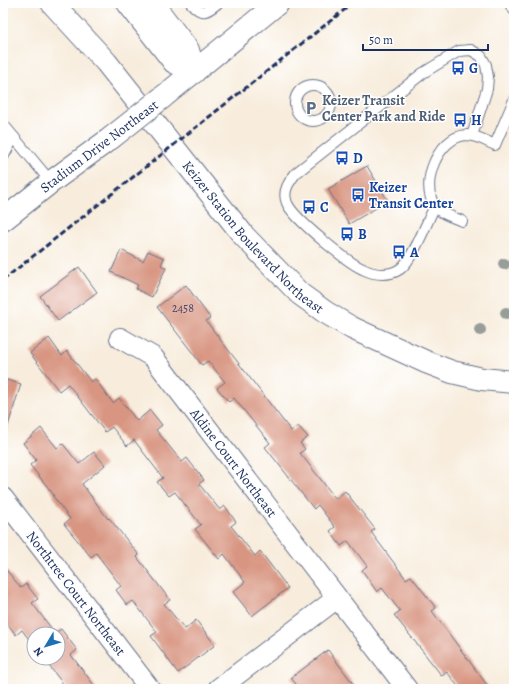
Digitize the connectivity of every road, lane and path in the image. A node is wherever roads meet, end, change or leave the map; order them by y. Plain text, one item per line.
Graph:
1 (52, 3) edge
2 (128, 3) edge
3 (152, 3) edge
4 (191, 3) edge
5 (218, 3) edge
6 (278, 3) edge
7 (509, 3) edge
8 (514, 10) edge
9 (194, 72) junction
10 (514, 100) edge
11 (3, 124) edge
12 (472, 136) junction
13 (14, 137) junction
14 (3, 157) edge
15 (51, 182) junction
16 (435, 206) junction
17 (3, 220) edge
18 (462, 221) dead end
19 (120, 338) dead end
20 (514, 382) edge
21 (3, 498) edge
22 (337, 598) junction
23 (150, 689) edge
24 (218, 689) edge
25 (407, 689) edge

1 - 20 main road, Keizer Station Boulevard Northeast
2 - 9 main road
3 - 9 main road
4 - 5 lane
6 - 9 main road, Stadium Drive Northeast
7 - 8 lane
9 - 15 main road, Stadium Drive Northeast, bridge
10 - 12 lane
11 - 13 lane
12 - 16 lane
12 - 16 lane
13 - 14 lane
13 - 15 lane
15 - 17 main road, Stadium Drive Northeast
16 - 18 lane
19 - 22 street, Aldine Court Northeast
21 - 23 street, Northtree Court Northeast
22 - 24 street
22 - 25 street, Aldine Court Northeast

